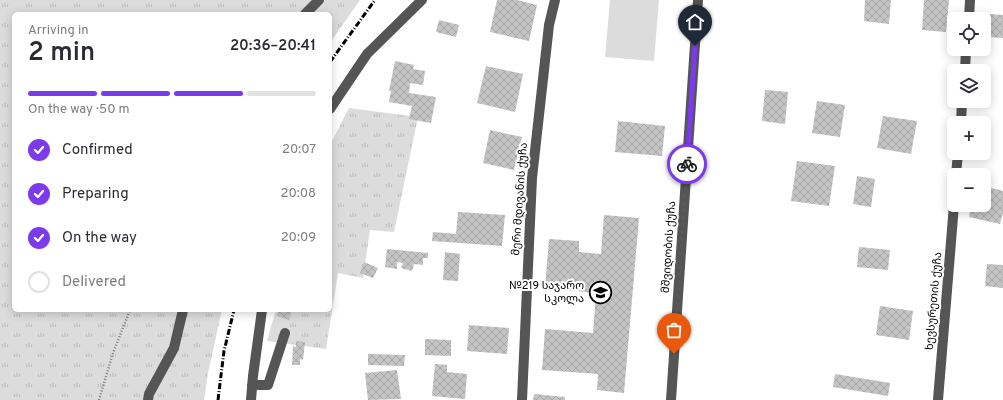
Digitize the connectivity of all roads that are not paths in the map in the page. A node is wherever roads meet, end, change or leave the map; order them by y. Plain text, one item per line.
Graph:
1 (319, 0) edge
2 (422, 0) edge
3 (555, 0) edge
4 (698, 0) edge
5 (970, 0) edge
6 (307, 12) edge
7 (969, 12) edge
8 (332, 106) edge
9 (953, 212) edge
10 (183, 312) edge
11 (262, 312) edge
12 (285, 333) dead end
13 (252, 385) junction
14 (148, 400) edge
15 (251, 400) edge
16 (522, 400) edge
17 (671, 400) edge
18 (938, 400) edge

1 - 6 street
2 - 8 street
3 - 16 street, მერი მდივანის ქუჩა
4 - 17 street, მშვიდობის ქუჩა
5 - 7 street
9 - 18 street, ხევსურეთის ქუჩა
10 - 14 street
11 - 13 street
12 - 13 street
13 - 15 street

